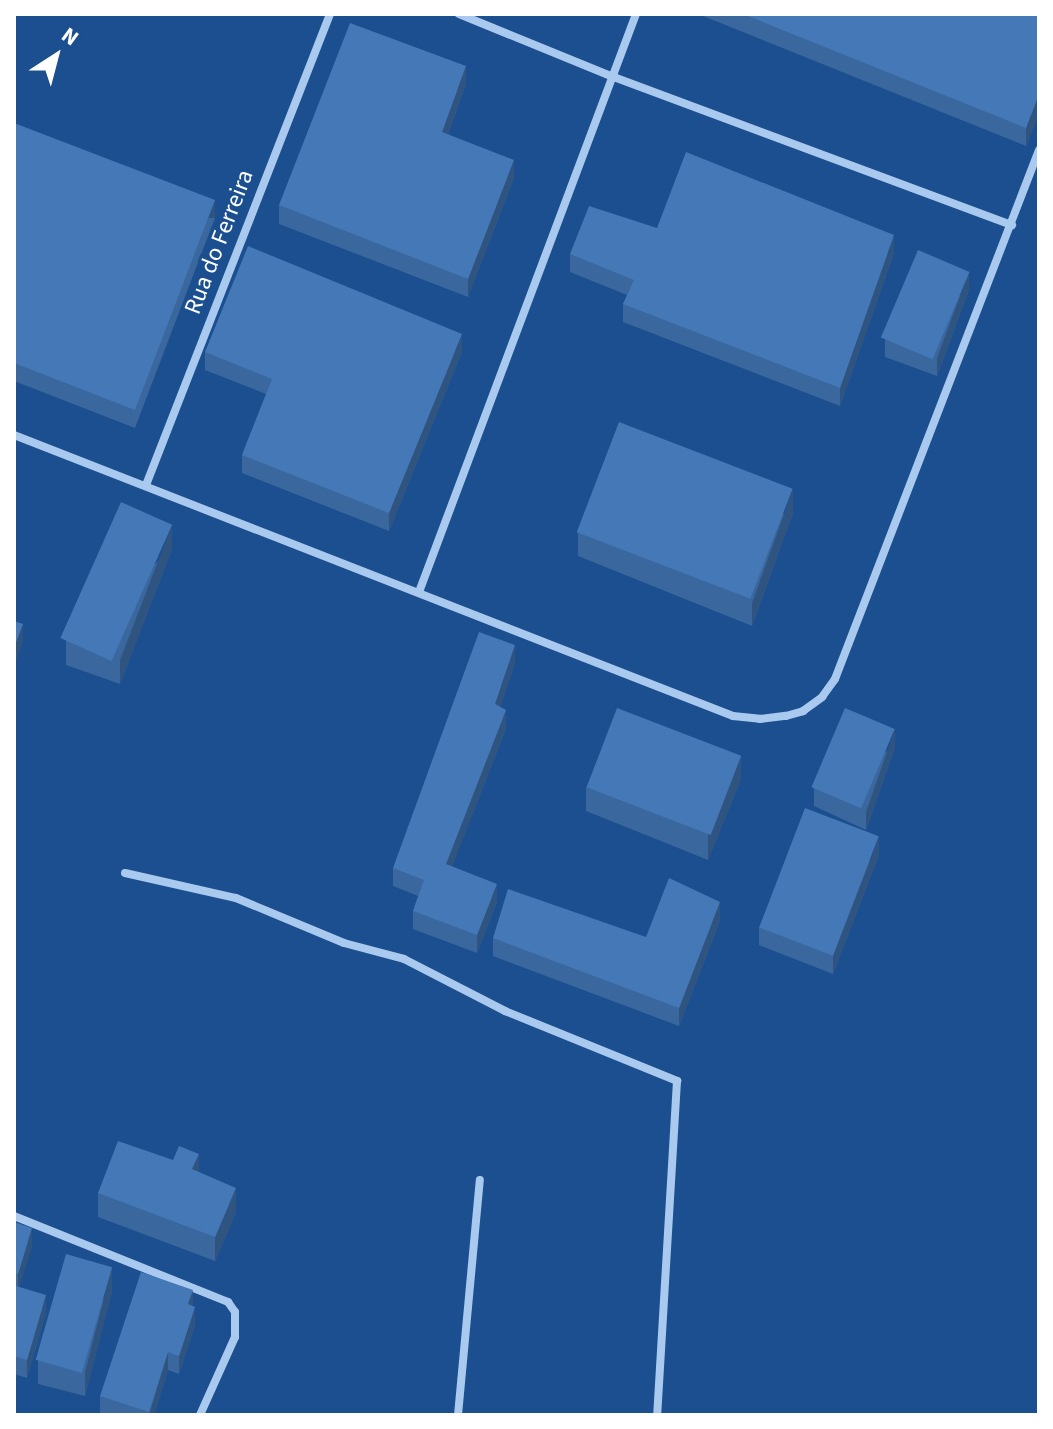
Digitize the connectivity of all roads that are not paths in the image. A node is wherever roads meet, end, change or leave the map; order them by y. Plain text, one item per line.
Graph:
1 (330, 14) edge
2 (459, 14) edge
3 (636, 14) edge
4 (611, 76) junction
5 (1039, 150) edge
6 (1012, 225) junction
7 (14, 435) edge
8 (146, 485) junction
9 (419, 592) junction
10 (125, 873) dead end
11 (480, 1180) dead end
12 (14, 1216) edge
13 (200, 1415) edge
14 (458, 1415) edge
15 (657, 1415) edge

1 - 8 street, Rua do Ferreira
2 - 4 street
3 - 4 street
4 - 6 street
4 - 9 street
5 - 6 street
6 - 9 street
7 - 8 street
8 - 9 street
10 - 15 street
11 - 14 street
12 - 13 street

